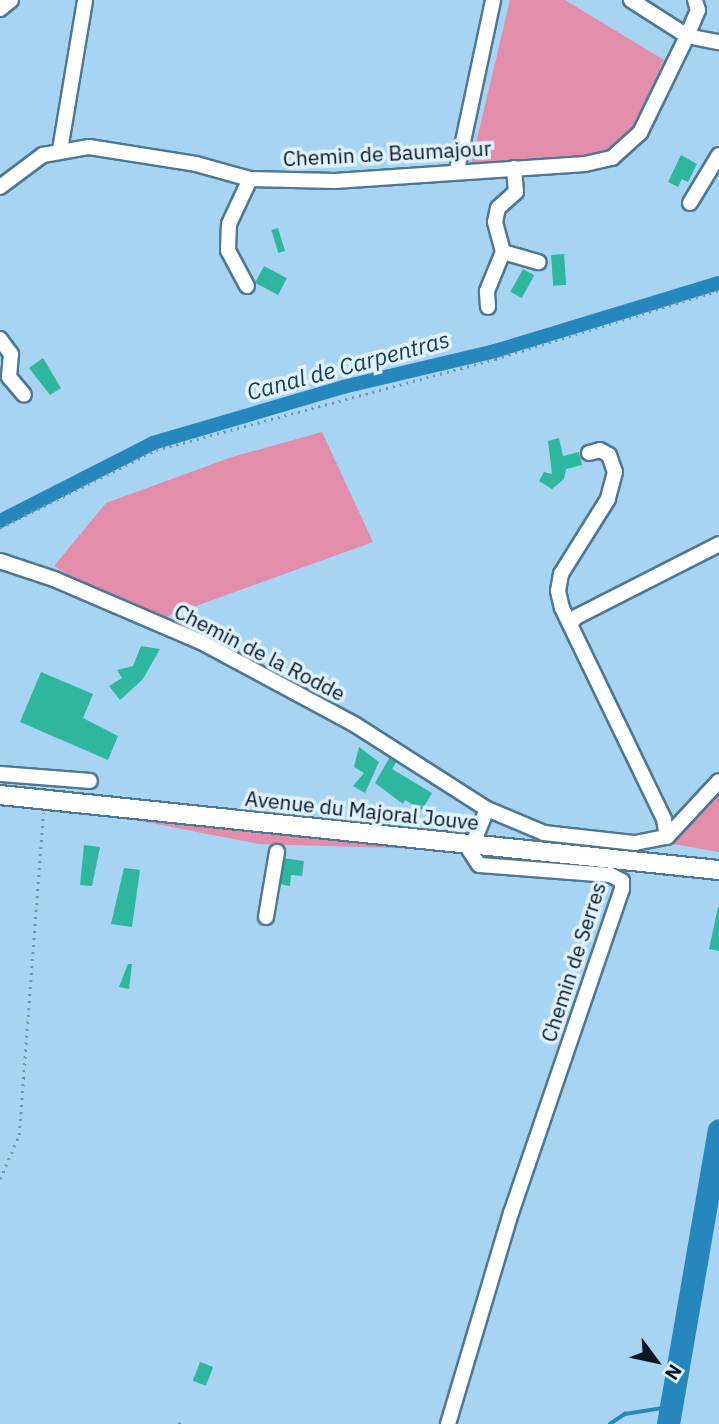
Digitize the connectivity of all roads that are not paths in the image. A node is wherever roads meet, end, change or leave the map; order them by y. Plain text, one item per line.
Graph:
1 (11, 0) edge
2 (85, 0) edge
3 (493, 0) edge
4 (631, 0) edge
5 (699, 3) edge
6 (0, 9) edge
7 (687, 36) junction
8 (719, 43) edge
9 (60, 150) junction
10 (719, 155) edge
11 (514, 168) junction
12 (457, 170) junction
13 (250, 179) junction
14 (0, 187) edge
15 (690, 203) dead end
16 (503, 252) junction
17 (539, 262) dead end
18 (247, 286) dead end
19 (488, 307) dead end
20 (0, 339) edge
21 (24, 394) dead end
22 (589, 453) dead end
23 (719, 544) edge
24 (0, 561) edge
25 (570, 624) junction
26 (0, 774) edge
27 (90, 781) dead end
28 (719, 781) edge
29 (0, 795) edge
30 (487, 809) junction
31 (667, 837) junction
32 (471, 844) junction
33 (277, 852) dead end
34 (719, 870) edge
35 (266, 917) dead end
36 (448, 1424) edge

1 - 6 street
2 - 9 street
3 - 12 street
4 - 7 street
5 - 7 street, Chemin de Baumajour
7 - 8 street
7 - 11 street, Chemin de Baumajour
9 - 13 street, Chemin de Baumajour
9 - 14 street, Chemin de Baumajour
10 - 15 street
11 - 12 street, Chemin de Baumajour
11 - 16 street
12 - 13 street, Chemin de Baumajour
13 - 18 street
16 - 17 street
16 - 19 street
20 - 21 street
22 - 25 street
23 - 25 street
24 - 30 street, Chemin de la Rodde
25 - 31 street
26 - 27 street
28 - 31 street
29 - 32 main road, Avenue du Majoral Jouve
30 - 31 street
30 - 32 street
32 - 34 main road, Avenue du Majoral Jouve
32 - 36 street, Chemin de Serres
33 - 35 street

